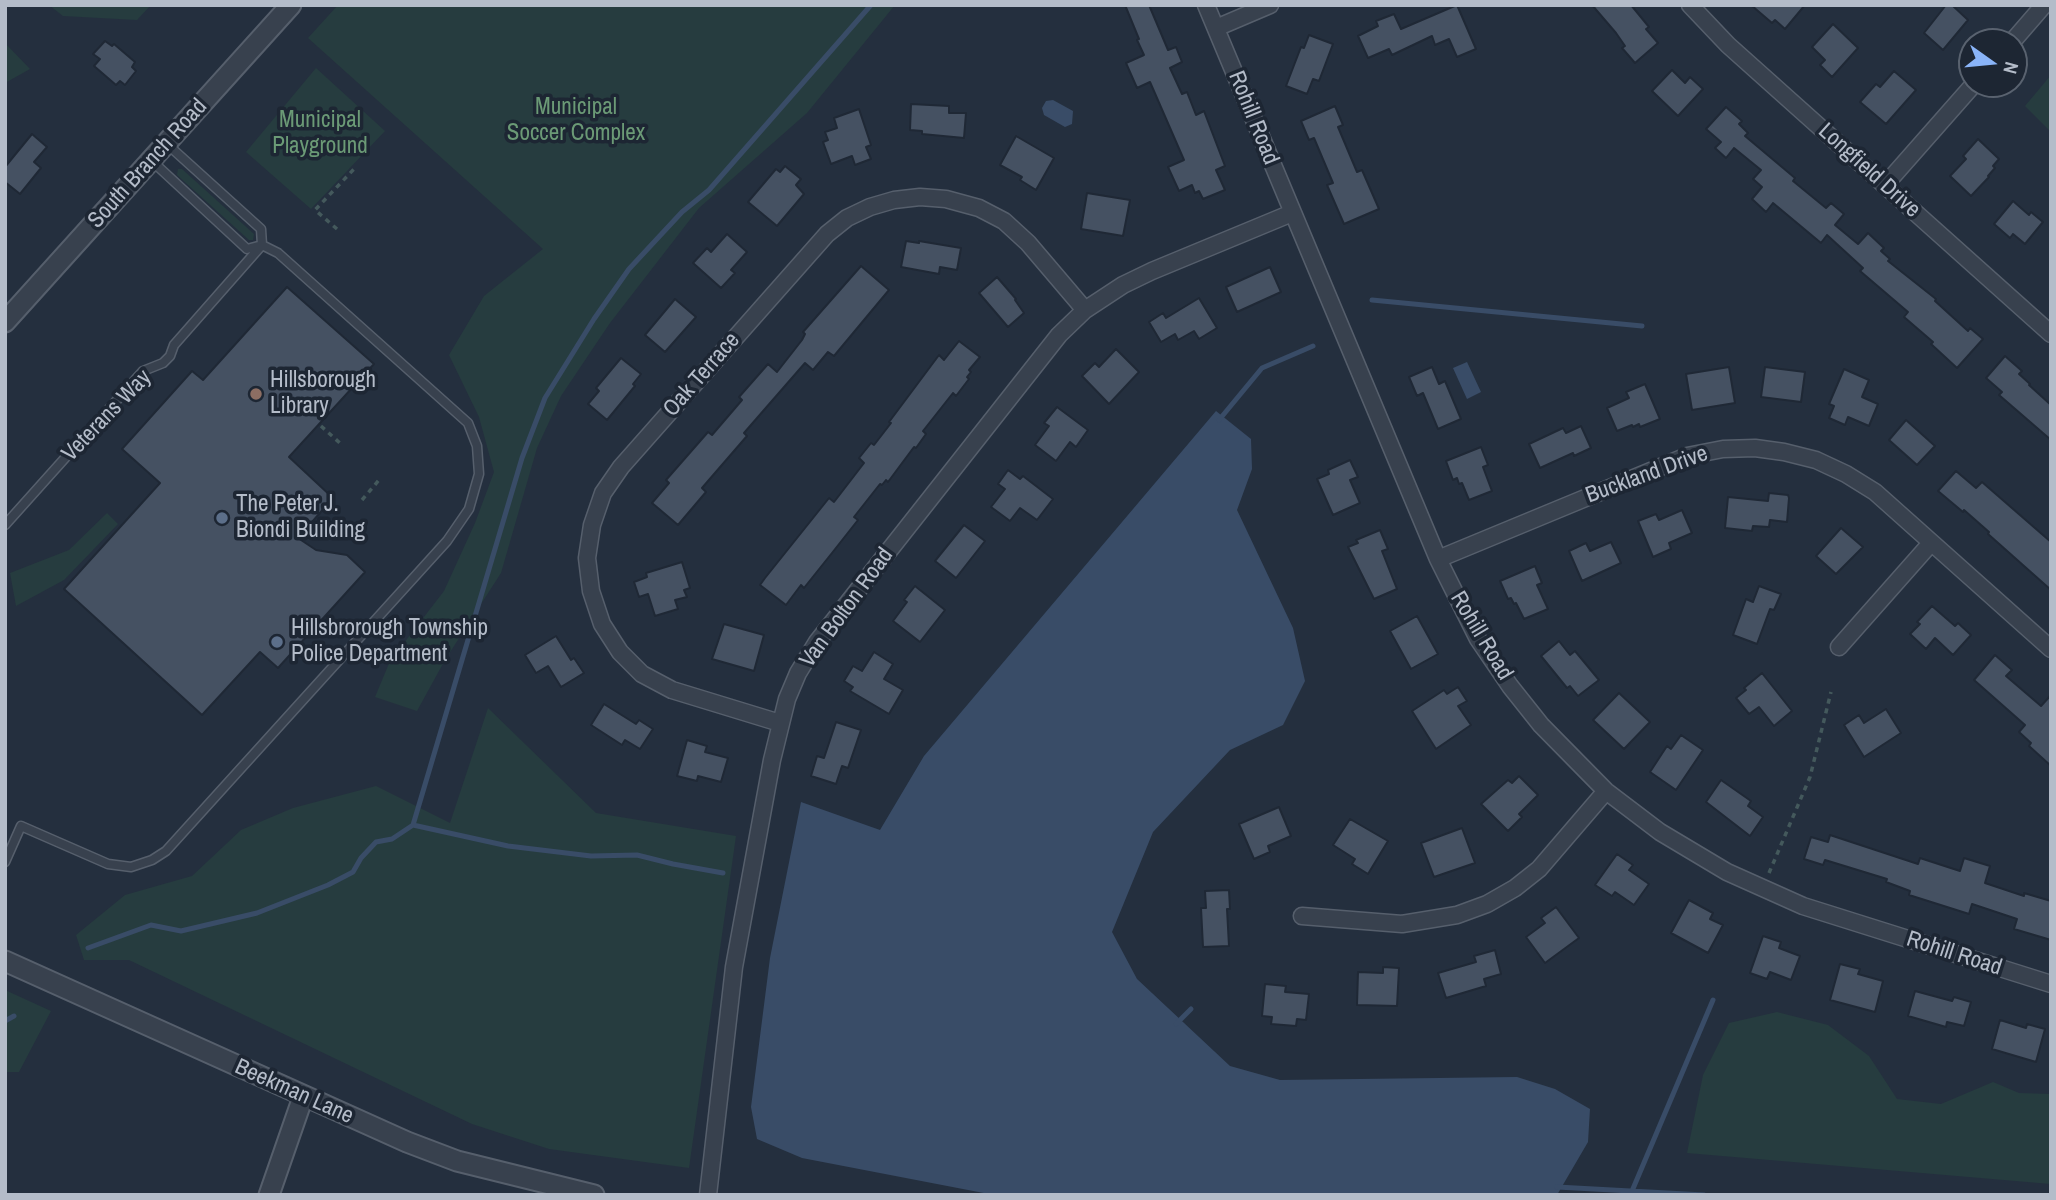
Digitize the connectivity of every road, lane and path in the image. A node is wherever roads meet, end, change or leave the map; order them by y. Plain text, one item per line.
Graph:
1 (292, 5) edge
2 (1206, 5) edge
3 (1270, 5) edge
4 (1690, 5) edge
5 (2045, 5) edge
6 (1216, 28) junction
7 (2024, 28) edge
8 (1962, 98) edge
9 (167, 144) junction
10 (151, 160) junction
11 (355, 168) dead end
12 (1885, 185) junction
13 (1292, 213) junction
14 (337, 229) dead end
15 (262, 245) junction
16 (1085, 310) junction
17 (5, 322) edge
18 (2051, 334) edge
19 (321, 426) dead end
20 (342, 444) dead end
21 (379, 480) dead end
22 (362, 500) dead end
23 (5, 526) edge
24 (1931, 543) junction
25 (1437, 559) junction
26 (1839, 647) dead end
27 (2051, 649) edge
28 (1831, 692) dead end
29 (780, 723) junction
30 (1605, 791) junction
31 (5, 862) edge
32 (1769, 873) dead end
33 (1302, 916) dead end
34 (5, 961) edge
35 (2051, 984) edge
36 (303, 1097) junction
37 (269, 1195) edge
38 (594, 1195) edge
39 (708, 1195) edge

1 - 9 street, South Branch Road
2 - 6 street, Rohill Road
3 - 6 street
4 - 12 street, Longfield Drive
5 - 7 street
6 - 13 street, Rohill Road
8 - 12 street
9 - 10 street, South Branch Road
9 - 15 lane
10 - 15 lane
10 - 17 street, South Branch Road
11 - 14 path
12 - 18 street, Longfield Drive
13 - 16 street, Van Bolton Road
13 - 25 street, Rohill Road
15 - 23 lane, Veterans Way
15 - 31 lane
16 - 29 street, Van Bolton Road
16 - 29 street, Oak Terrace
19 - 20 path
21 - 22 path
24 - 25 street, Buckland Drive
24 - 26 street
24 - 27 street, Buckland Drive
25 - 30 street, Rohill Road
28 - 32 path
29 - 39 street, Van Bolton Road
30 - 33 street
30 - 35 street, Rohill Road
34 - 36 street, Beekman Lane
36 - 37 street
36 - 38 street, Beekman Lane

